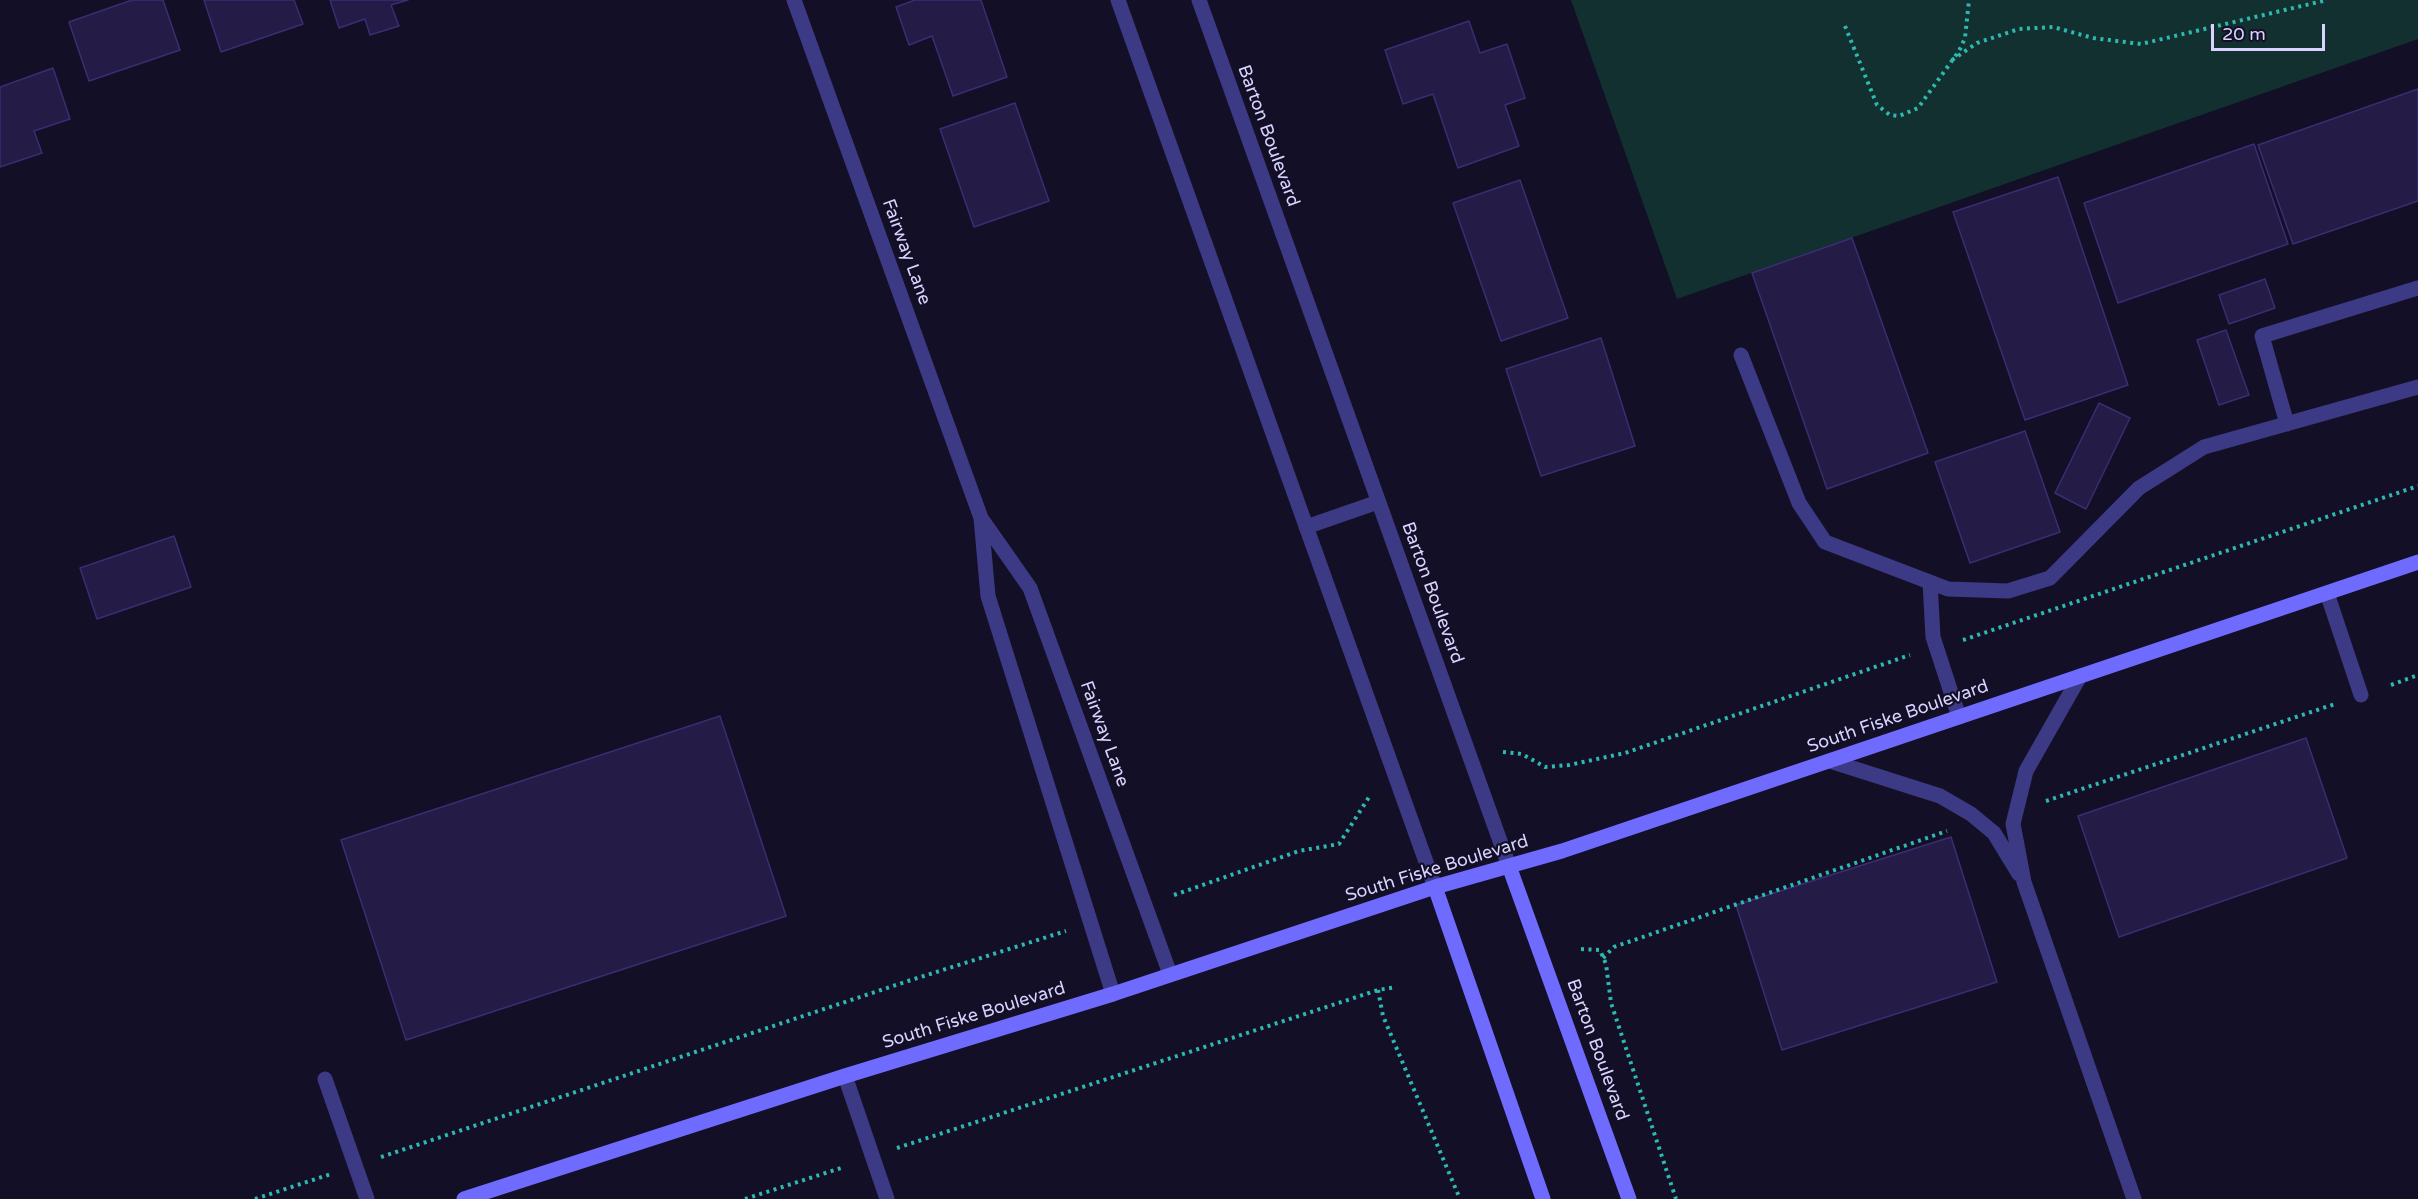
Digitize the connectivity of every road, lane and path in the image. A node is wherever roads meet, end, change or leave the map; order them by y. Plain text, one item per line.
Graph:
1 (794, 0) edge
2 (1118, 0) edge
3 (1199, 0) edge
4 (1969, 0) edge
5 (2327, 0) edge
6 (1845, 26) dead end
7 (1952, 60) junction
8 (2418, 288) edge
9 (1741, 355) dead end
10 (2418, 387) edge
11 (2287, 424) junction
12 (2418, 486) edge
13 (1378, 502) junction
14 (981, 518) junction
15 (1306, 527) junction
16 (2418, 562) edge
17 (1930, 582) junction
18 (2327, 593) junction
19 (1963, 640) dead end
20 (1912, 654) dead end
21 (2418, 675) edge
22 (2080, 676) junction
23 (2391, 685) dead end
24 (2361, 695) dead end
25 (2337, 704) dead end
26 (1959, 717) junction
27 (1503, 752) dead end
28 (1830, 761) junction
29 (1371, 794) dead end
30 (2016, 810) junction
31 (1980, 822) junction
32 (1509, 866) junction
33 (2024, 882) junction
34 (1435, 887) junction
35 (1174, 895) dead end
36 (1067, 931) dead end
37 (1581, 949) dead end
38 (1603, 958) junction
39 (1170, 975) junction
40 (1396, 987) dead end
41 (1378, 990) junction
42 (1113, 994) junction
43 (845, 1076) junction
44 (326, 1079) dead end
45 (893, 1149) dead end
46 (355, 1166) junction
47 (841, 1167) dead end
48 (255, 1199) edge
49 (367, 1199) edge
50 (464, 1199) edge
51 (745, 1199) edge
52 (887, 1199) edge
53 (1460, 1199) edge
54 (1543, 1199) edge
55 (1629, 1199) edge
56 (1676, 1199) edge
57 (2134, 1199) edge

1 - 14 street, Fairway Lane
2 - 15 street
3 - 13 street, Barton Boulevard
4 - 7 path
5 - 7 path
6 - 7 path
8 - 11 street
9 - 17 street
10 - 11 street
11 - 17 street
12 - 19 path
13 - 15 street
13 - 32 street, Barton Boulevard
14 - 39 street, Fairway Lane
14 - 42 street, Fairway Lane
15 - 34 street
16 - 18 main road, South Fiske Boulevard
17 - 26 street
18 - 22 main road, South Fiske Boulevard
18 - 24 street
20 - 27 path
21 - 23 path
22 - 26 main road, South Fiske Boulevard
22 - 30 street
25 - 30 path
26 - 28 main road, South Fiske Boulevard
28 - 31 street
28 - 32 main road, South Fiske Boulevard
29 - 35 path
30 - 33 street
31 - 33 street
31 - 38 path
32 - 34 main road, South Fiske Boulevard
32 - 55 main road, Barton Boulevard
33 - 57 street
34 - 39 main road, South Fiske Boulevard
34 - 54 main road
36 - 46 path
37 - 38 path
38 - 56 path
39 - 42 main road, South Fiske Boulevard
40 - 41 path
41 - 45 path
41 - 53 path
42 - 43 main road, South Fiske Boulevard
43 - 50 main road, South Fiske Boulevard
43 - 52 street
44 - 46 street
46 - 48 path
46 - 49 street
47 - 51 path

